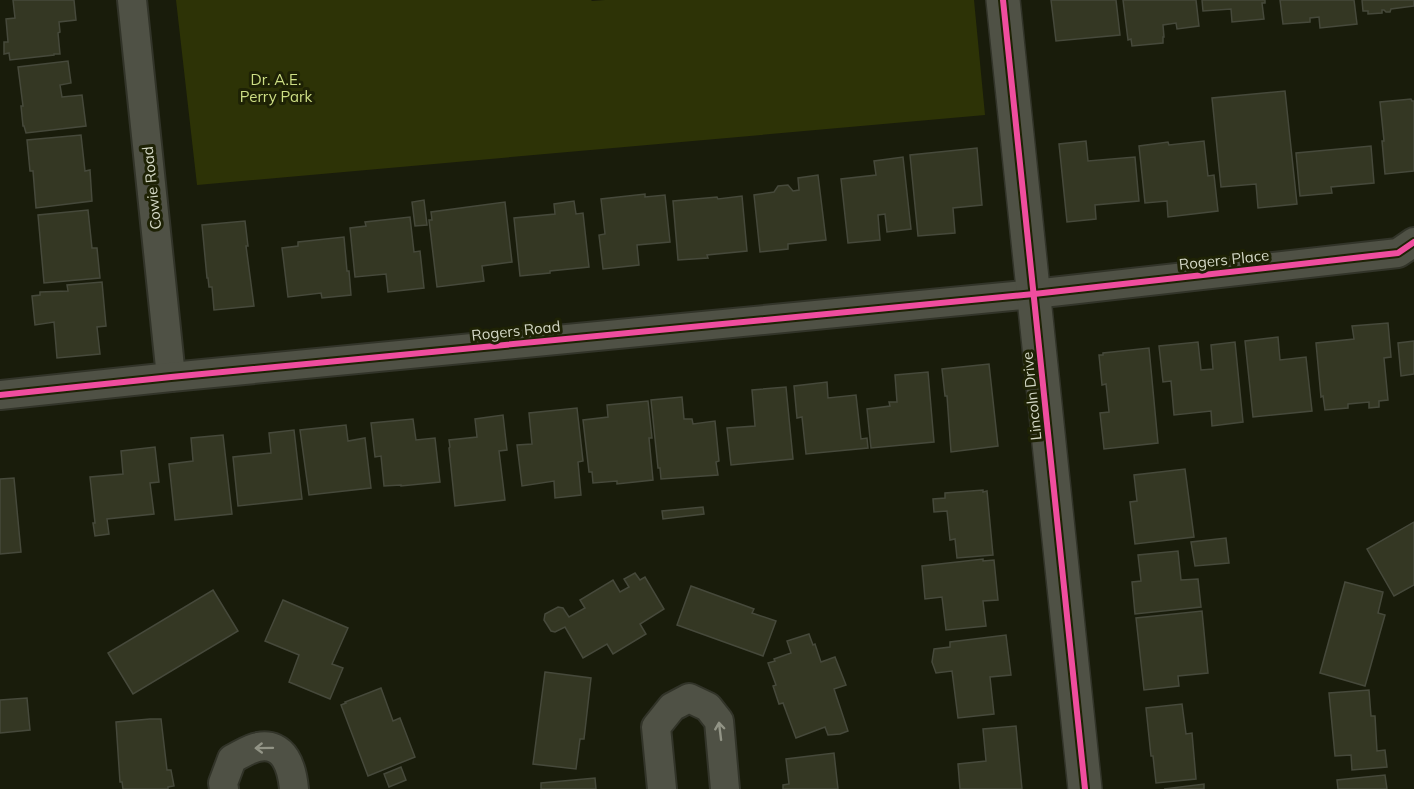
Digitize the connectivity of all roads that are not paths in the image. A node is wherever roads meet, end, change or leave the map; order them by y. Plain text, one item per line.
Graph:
1 (132, 0) edge
2 (1003, 0) edge
3 (1409, 252) edge
4 (1034, 294) junction
5 (171, 377) junction
6 (0, 395) edge
7 (224, 789) edge
8 (294, 789) edge
9 (662, 789) edge
10 (725, 789) edge
11 (1085, 789) edge

1 - 5 street, Cowie Road
2 - 4 street, Lincoln Drive
3 - 4 street, Rogers Place
4 - 5 street, Rogers Road
4 - 11 street, Lincoln Drive
5 - 6 street, Rogers Road
8 -> 7 street
10 -> 9 street

